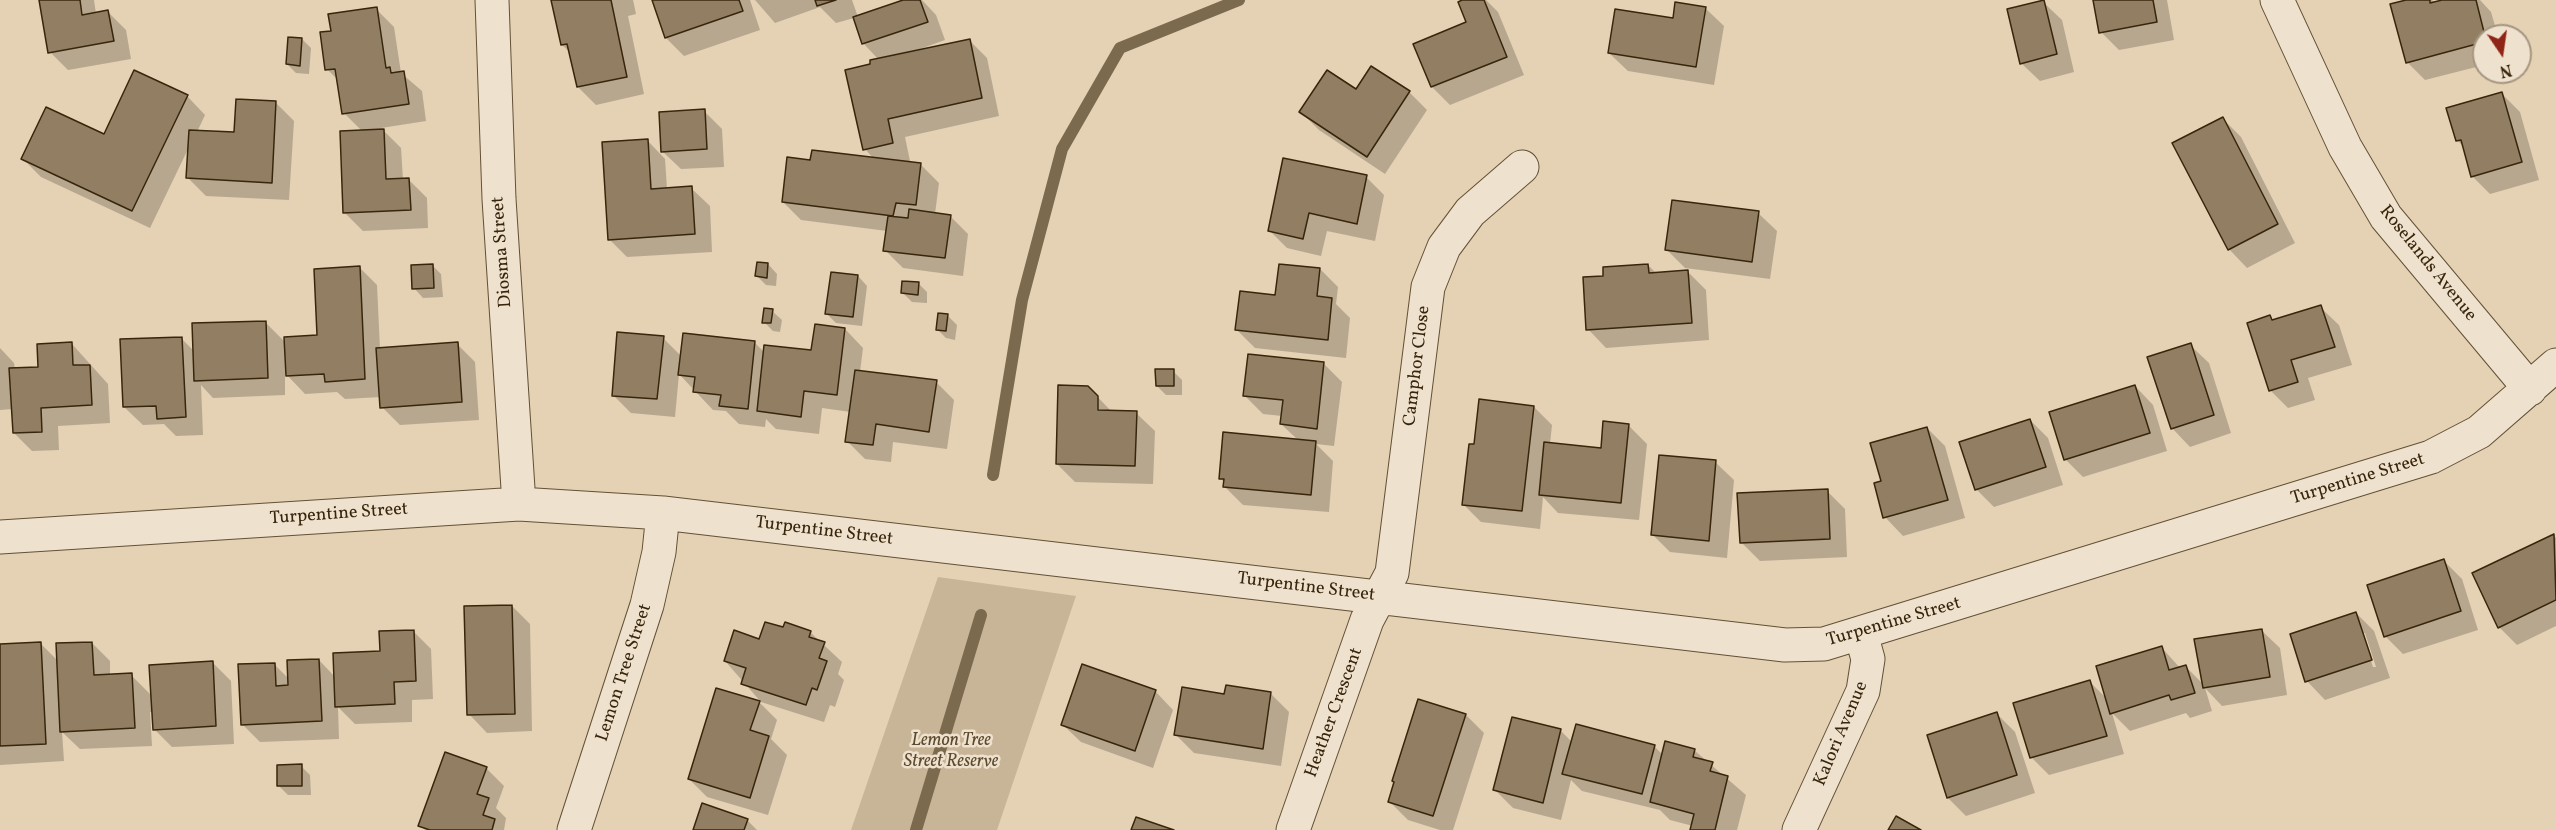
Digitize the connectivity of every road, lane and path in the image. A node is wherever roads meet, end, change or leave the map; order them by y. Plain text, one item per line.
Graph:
1 (492, 0) edge
2 (2277, 0) edge
3 (1522, 167) dead end
4 (2556, 365) edge
5 (2530, 389) junction
6 (519, 504) junction
7 (663, 513) junction
8 (0, 537) edge
9 (1380, 597) junction
10 (1861, 634) junction
11 (574, 830) edge
12 (1293, 830) edge
13 (1799, 830) edge

1 - 6 street, Diosma Street
2 - 5 street, Roselands Avenue
3 - 9 street, Camphor Close
4 - 5 street, Turpentine Street
5 - 10 street, Turpentine Street
6 - 7 street, Turpentine Street
6 - 8 street, Turpentine Street
7 - 9 street, Turpentine Street
7 - 11 street, Lemon Tree Street
9 - 10 street, Turpentine Street
9 - 12 street, Heather Crescent
10 - 13 street, Kalori Avenue

